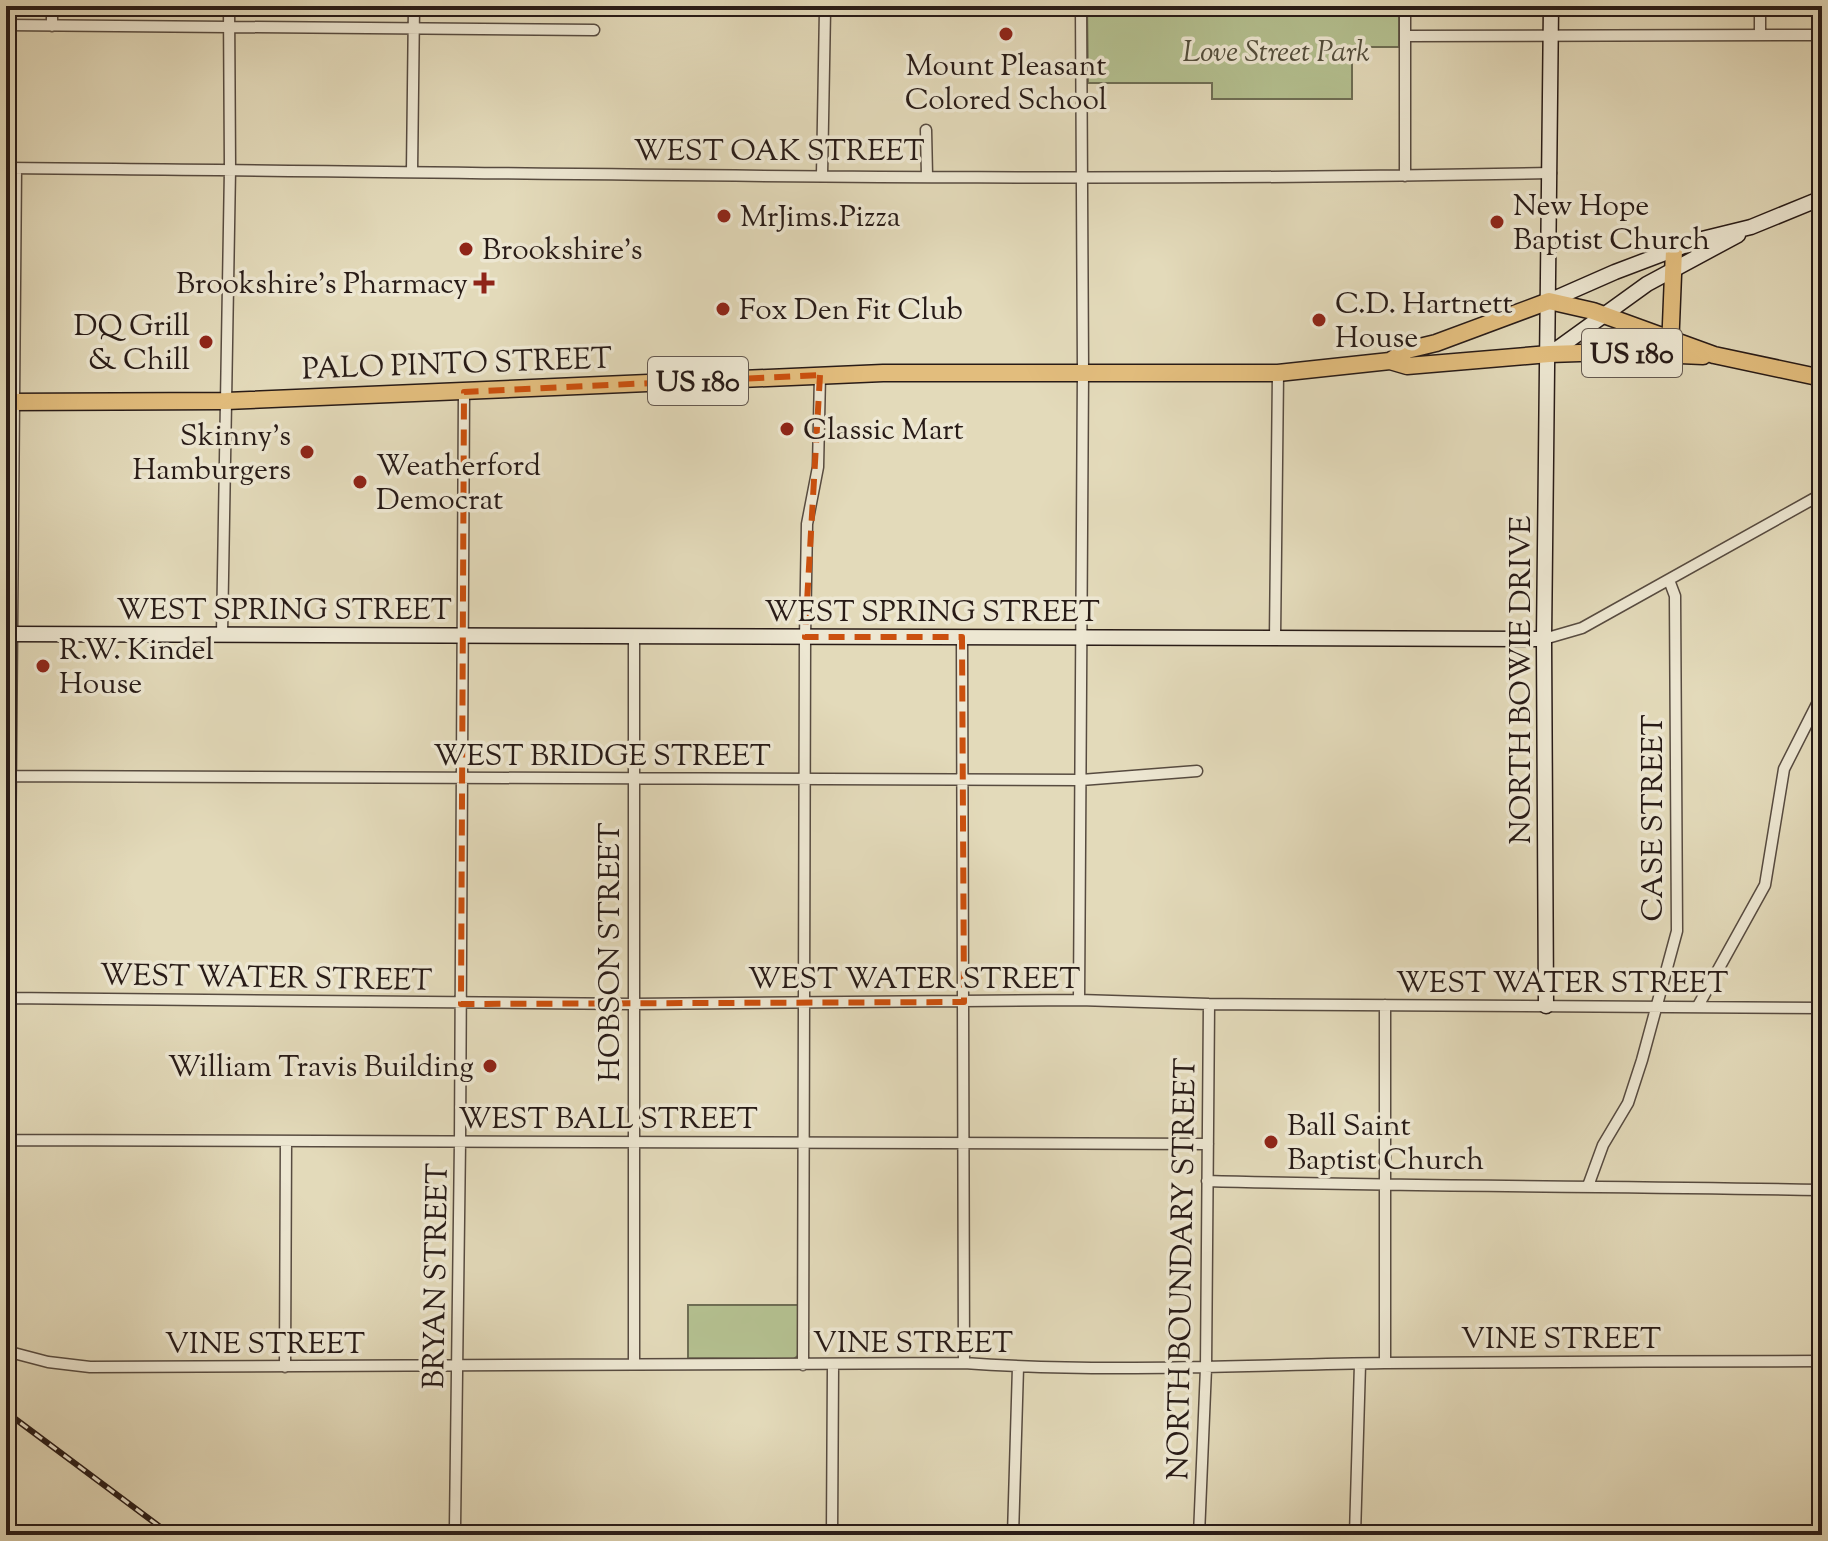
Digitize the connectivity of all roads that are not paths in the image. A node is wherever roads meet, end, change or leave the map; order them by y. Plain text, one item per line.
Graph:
1 (52, 6) edge
2 (229, 6) edge
3 (414, 6) edge
4 (838, 6) edge
5 (1081, 6) edge
6 (1405, 6) edge
7 (1551, 6) edge
8 (1760, 6) edge
9 (6, 25) edge
10 (52, 26) junction
11 (229, 27) junction
12 (414, 29) junction
13 (594, 30) dead end
14 (1551, 35) junction
15 (1760, 35) junction
16 (1822, 35) edge
17 (1405, 36) junction
18 (926, 130) dead end
19 (11, 168) edge
20 (230, 169) junction
21 (412, 171) junction
22 (1551, 173) junction
23 (822, 175) junction
24 (927, 176) junction
25 (1405, 176) junction
26 (1082, 177) junction
27 (1822, 198) edge
28 (1751, 227) junction
29 (1674, 250) junction
30 (1674, 269) junction
31 (1549, 301) junction
32 (1604, 315) junction
33 (1670, 347) junction
34 (1436, 353) junction
35 (1549, 354) junction
36 (1083, 371) junction
37 (1278, 373) junction
38 (820, 375) junction
39 (1822, 378) edge
40 (464, 392) junction
41 (226, 401) junction
42 (10, 402) edge
43 (9, 492) edge
44 (1822, 494) edge
45 (1669, 580) junction
46 (8, 634) edge
47 (222, 634) junction
48 (462, 635) junction
49 (634, 635) junction
50 (805, 637) junction
51 (962, 637) junction
52 (1080, 638) junction
53 (1275, 638) junction
54 (1544, 639) junction
55 (1822, 694) edge
56 (1197, 771) dead end
57 (9, 776) edge
58 (462, 779) junction
59 (633, 779) junction
60 (963, 779) junction
61 (804, 780) junction
62 (1081, 780) junction
63 (8, 998) edge
64 (1079, 1000) junction
65 (964, 1002) junction
66 (804, 1003) junction
67 (461, 1004) junction
68 (632, 1004) junction
69 (1209, 1004) junction
70 (1385, 1005) junction
71 (1546, 1006) junction
72 (1698, 1006) junction
73 (1657, 1007) junction
74 (1822, 1008) edge
75 (9, 1140) junction
76 (286, 1141) junction
77 (460, 1142) junction
78 (633, 1143) junction
79 (804, 1143) junction
80 (965, 1143) junction
81 (1208, 1144) junction
82 (1207, 1181) junction
83 (7, 1182) edge
84 (1385, 1186) junction
85 (1588, 1186) junction
86 (1822, 1190) edge
87 (6, 1324) edge
88 (6, 1351) edge
89 (1822, 1361) edge
90 (964, 1363) junction
91 (1385, 1363) junction
92 (634, 1364) junction
93 (1360, 1364) junction
94 (803, 1365) junction
95 (458, 1366) junction
96 (833, 1366) junction
97 (285, 1367) junction
98 (1018, 1367) junction
99 (1206, 1368) junction
100 (460, 1535) edge
101 (832, 1535) edge
102 (1013, 1535) edge
103 (1199, 1535) edge
104 (1355, 1535) edge

1 - 10 street
2 - 11 street
3 - 12 street
4 - 23 street
5 - 26 street
6 - 17 street
7 - 14 street, NORTH BOWIE DRIVE
8 - 15 street
9 - 10 street
10 - 11 street
11 - 12 street
11 - 20 street
12 - 13 street
12 - 21 street
14 - 15 street
14 - 17 street
14 - 22 street, NORTH BOWIE DRIVE
15 - 16 street
17 - 25 street
18 - 24 street
19 - 20 street, WEST OAK STREET
19 - 42 street
20 - 21 street, WEST OAK STREET
20 - 41 street
21 - 23 street, WEST OAK STREET
22 - 25 street, WEST OAK STREET
22 - 31 street, NORTH BOWIE DRIVE
23 - 24 street, WEST OAK STREET
24 - 26 street, WEST OAK STREET
25 - 26 street, WEST OAK STREET
26 - 36 street
27 - 28 street
28 - 29 street
28 - 30 street
29 - 30 main road
29 - 31 street
30 - 32 street
30 - 33 main road
31 - 32 main road, US 180
31 - 34 main road, PALO PINTO STREET / US 180
31 - 35 street, NORTH BOWIE DRIVE
32 - 33 main road, US 180
32 - 35 street
33 - 35 main road, PALO PINTO STREET / US 180
33 - 39 main road, US 180
34 - 35 main road, PALO PINTO STREET / US 180
34 - 37 main road, PALO PINTO STREET / US 180
35 - 54 street, NORTH BOWIE DRIVE
36 - 37 main road, PALO PINTO STREET / US 180
36 - 38 main road, PALO PINTO STREET / US 180
36 - 52 street
37 - 53 street
38 - 40 main road, PALO PINTO STREET / US 180
38 - 50 street
40 - 41 main road, PALO PINTO STREET / US 180
40 - 48 street, BRYAN STREET
41 - 42 main road, PALO PINTO STREET / US 180
41 - 47 street
42 - 43 street
43 - 46 street
44 - 45 street, WEST SPRING STREET
45 - 54 street, WEST SPRING STREET
45 - 73 street, CASE STREET
46 - 47 street, WEST SPRING STREET
46 - 57 street
47 - 48 street, WEST SPRING STREET
48 - 49 street, WEST SPRING STREET
48 - 58 street, BRYAN STREET
49 - 50 street, WEST SPRING STREET
49 - 59 street, HOBSON STREET
50 - 51 street, WEST SPRING STREET
50 - 61 street
51 - 52 street, WEST SPRING STREET
51 - 60 street
52 - 53 street, WEST SPRING STREET
52 - 62 street
53 - 54 street, WEST SPRING STREET
54 - 71 street, NORTH BOWIE DRIVE
55 - 72 street
56 - 62 street, WEST BRIDGE STREET
57 - 58 street, WEST BRIDGE STREET
57 - 63 street
58 - 59 street, WEST BRIDGE STREET
58 - 67 street, BRYAN STREET
59 - 61 street, WEST BRIDGE STREET
59 - 68 street, HOBSON STREET
60 - 61 street, WEST BRIDGE STREET
60 - 62 street, WEST BRIDGE STREET
60 - 65 street
61 - 66 street
62 - 64 street
63 - 67 street, WEST WATER STREET
63 - 75 street
64 - 65 street, WEST WATER STREET
64 - 69 street, WEST WATER STREET
65 - 66 street, WEST WATER STREET
65 - 80 street
66 - 68 street, WEST WATER STREET
66 - 79 street
67 - 68 street, WEST WATER STREET
67 - 77 street, BRYAN STREET
68 - 78 street, HOBSON STREET
69 - 70 street, WEST WATER STREET
69 - 81 street, NORTH BOUNDARY STREET
70 - 71 street, WEST WATER STREET
70 - 84 street
71 - 73 street, WEST WATER STREET
72 - 73 street, WEST WATER STREET
72 - 74 street, WEST WATER STREET
73 - 85 street, CASE STREET
75 - 76 street, WEST BALL STREET
75 - 83 street
76 - 77 street, WEST BALL STREET
76 - 97 street
77 - 78 street, WEST BALL STREET
77 - 95 street, BRYAN STREET
78 - 79 street, WEST BALL STREET
78 - 92 street, HOBSON STREET
79 - 80 street, WEST BALL STREET
79 - 94 street
80 - 81 street, WEST BALL STREET
80 - 90 street
81 - 82 street, NORTH BOUNDARY STREET
82 - 84 street
82 - 99 street, NORTH BOUNDARY STREET
83 - 87 street
84 - 85 street
84 - 91 street
85 - 86 street
88 - 97 street, VINE STREET
89 - 91 street, VINE STREET
90 - 96 street, VINE STREET
90 - 98 street, VINE STREET
91 - 93 street, VINE STREET
92 - 94 street, VINE STREET
92 - 95 street, VINE STREET
93 - 99 street, VINE STREET
93 - 104 street
94 - 96 street, VINE STREET
95 - 97 street, VINE STREET
95 - 100 street, BRYAN STREET
96 - 101 street
98 - 99 street, VINE STREET
98 - 102 street
99 - 103 street, NORTH BOUNDARY STREET

